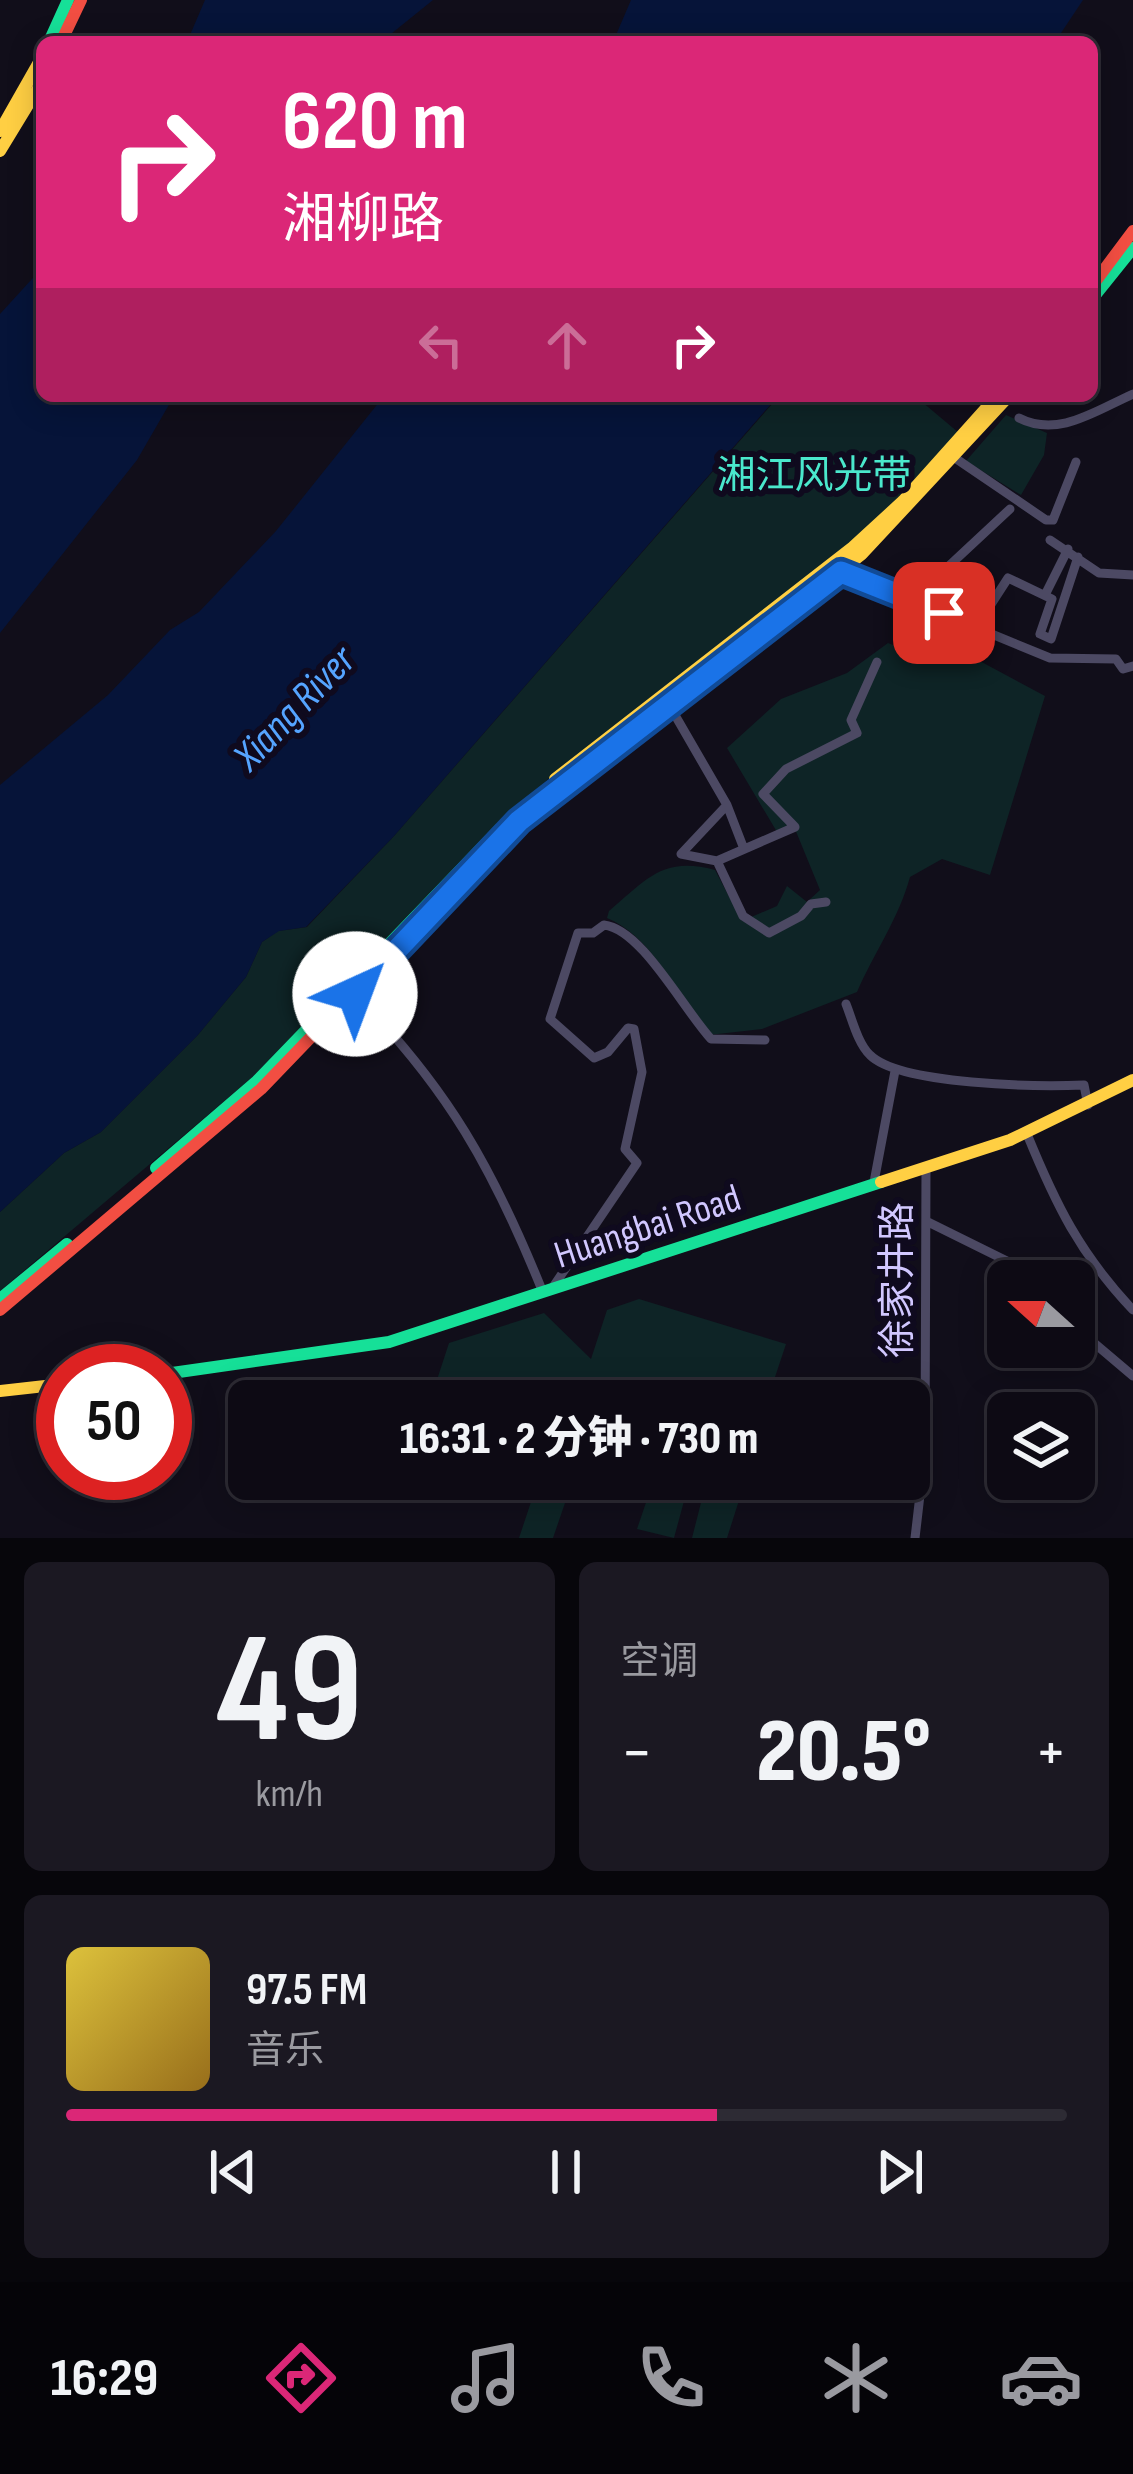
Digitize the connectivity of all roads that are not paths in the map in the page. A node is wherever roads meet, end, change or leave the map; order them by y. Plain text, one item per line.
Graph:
1 (68, 0) edge
2 (80, 0) edge
3 (52, 36) edge
4 (64, 36) edge
5 (36, 68) edge
6 (36, 92) edge
7 (0, 131) edge
8 (0, 151) edge
9 (1133, 230) edge
10 (1133, 248) edge
11 (1098, 278) edge
12 (1098, 291) edge
13 (1133, 394) edge
14 (992, 402) edge
15 (1004, 402) edge
16 (1018, 418) dead end
17 (955, 458) junction
18 (1076, 462) dead end
19 (1010, 509) dead end
20 (1050, 540) dead end
21 (1068, 550) junction
22 (1078, 557) junction
23 (841, 572) junction
24 (1133, 575) edge
25 (1045, 596) junction
26 (917, 602) junction
27 (974, 625) junction
28 (877, 662) dead end
29 (1133, 666) edge
30 (668, 703) junction
31 (727, 806) junction
32 (744, 849) junction
33 (717, 861) junction
34 (826, 902) dead end
35 (355, 994) junction
36 (846, 1004) dead end
37 (765, 1040) dead end
38 (895, 1071) junction
39 (1133, 1080) edge
40 (1088, 1105) junction
41 (1027, 1134) junction
42 (926, 1166) junction
43 (874, 1182) junction
44 (926, 1221) junction
45 (1005, 1260) edge
46 (548, 1289) junction
47 (0, 1299) edge
48 (0, 1310) edge
49 (1133, 1310) edge
50 (1095, 1344) edge
51 (192, 1370) edge
52 (1133, 1376) edge
53 (36, 1387) edge
54 (0, 1391) edge
55 (915, 1538) edge

1 - 3 main road
2 - 4 main road
5 - 7 main road
6 - 8 main road
9 - 11 main road
10 - 12 main road
13 - 16 street
14 - 47 main road
15 - 17 main road
17 - 18 street
17 - 23 main road
19 - 26 street
20 - 21 street
21 - 22 street
21 - 25 street
22 - 24 street
22 - 25 street
23 - 26 street
23 - 30 main road
25 - 27 street
26 - 27 street
27 - 29 street
28 - 32 street
30 - 31 street
30 - 35 main road
31 - 32 street
31 - 33 street
32 - 33 street
33 - 34 street
35 - 46 street
35 - 48 main road
36 - 38 street
37 - 46 street
38 - 40 street
38 - 43 street
39 - 40 main road, Huangbai Road
40 - 41 main road, Huangbai Road
41 - 42 main road, Huangbai Road
41 - 49 street
42 - 43 main road, Huangbai Road
42 - 44 street, 徐家井路
43 - 46 main road, Huangbai Road
44 - 45 street
44 - 55 street, 徐家井路
46 - 51 main road, Huangbai Road
50 - 52 street
53 - 54 main road

